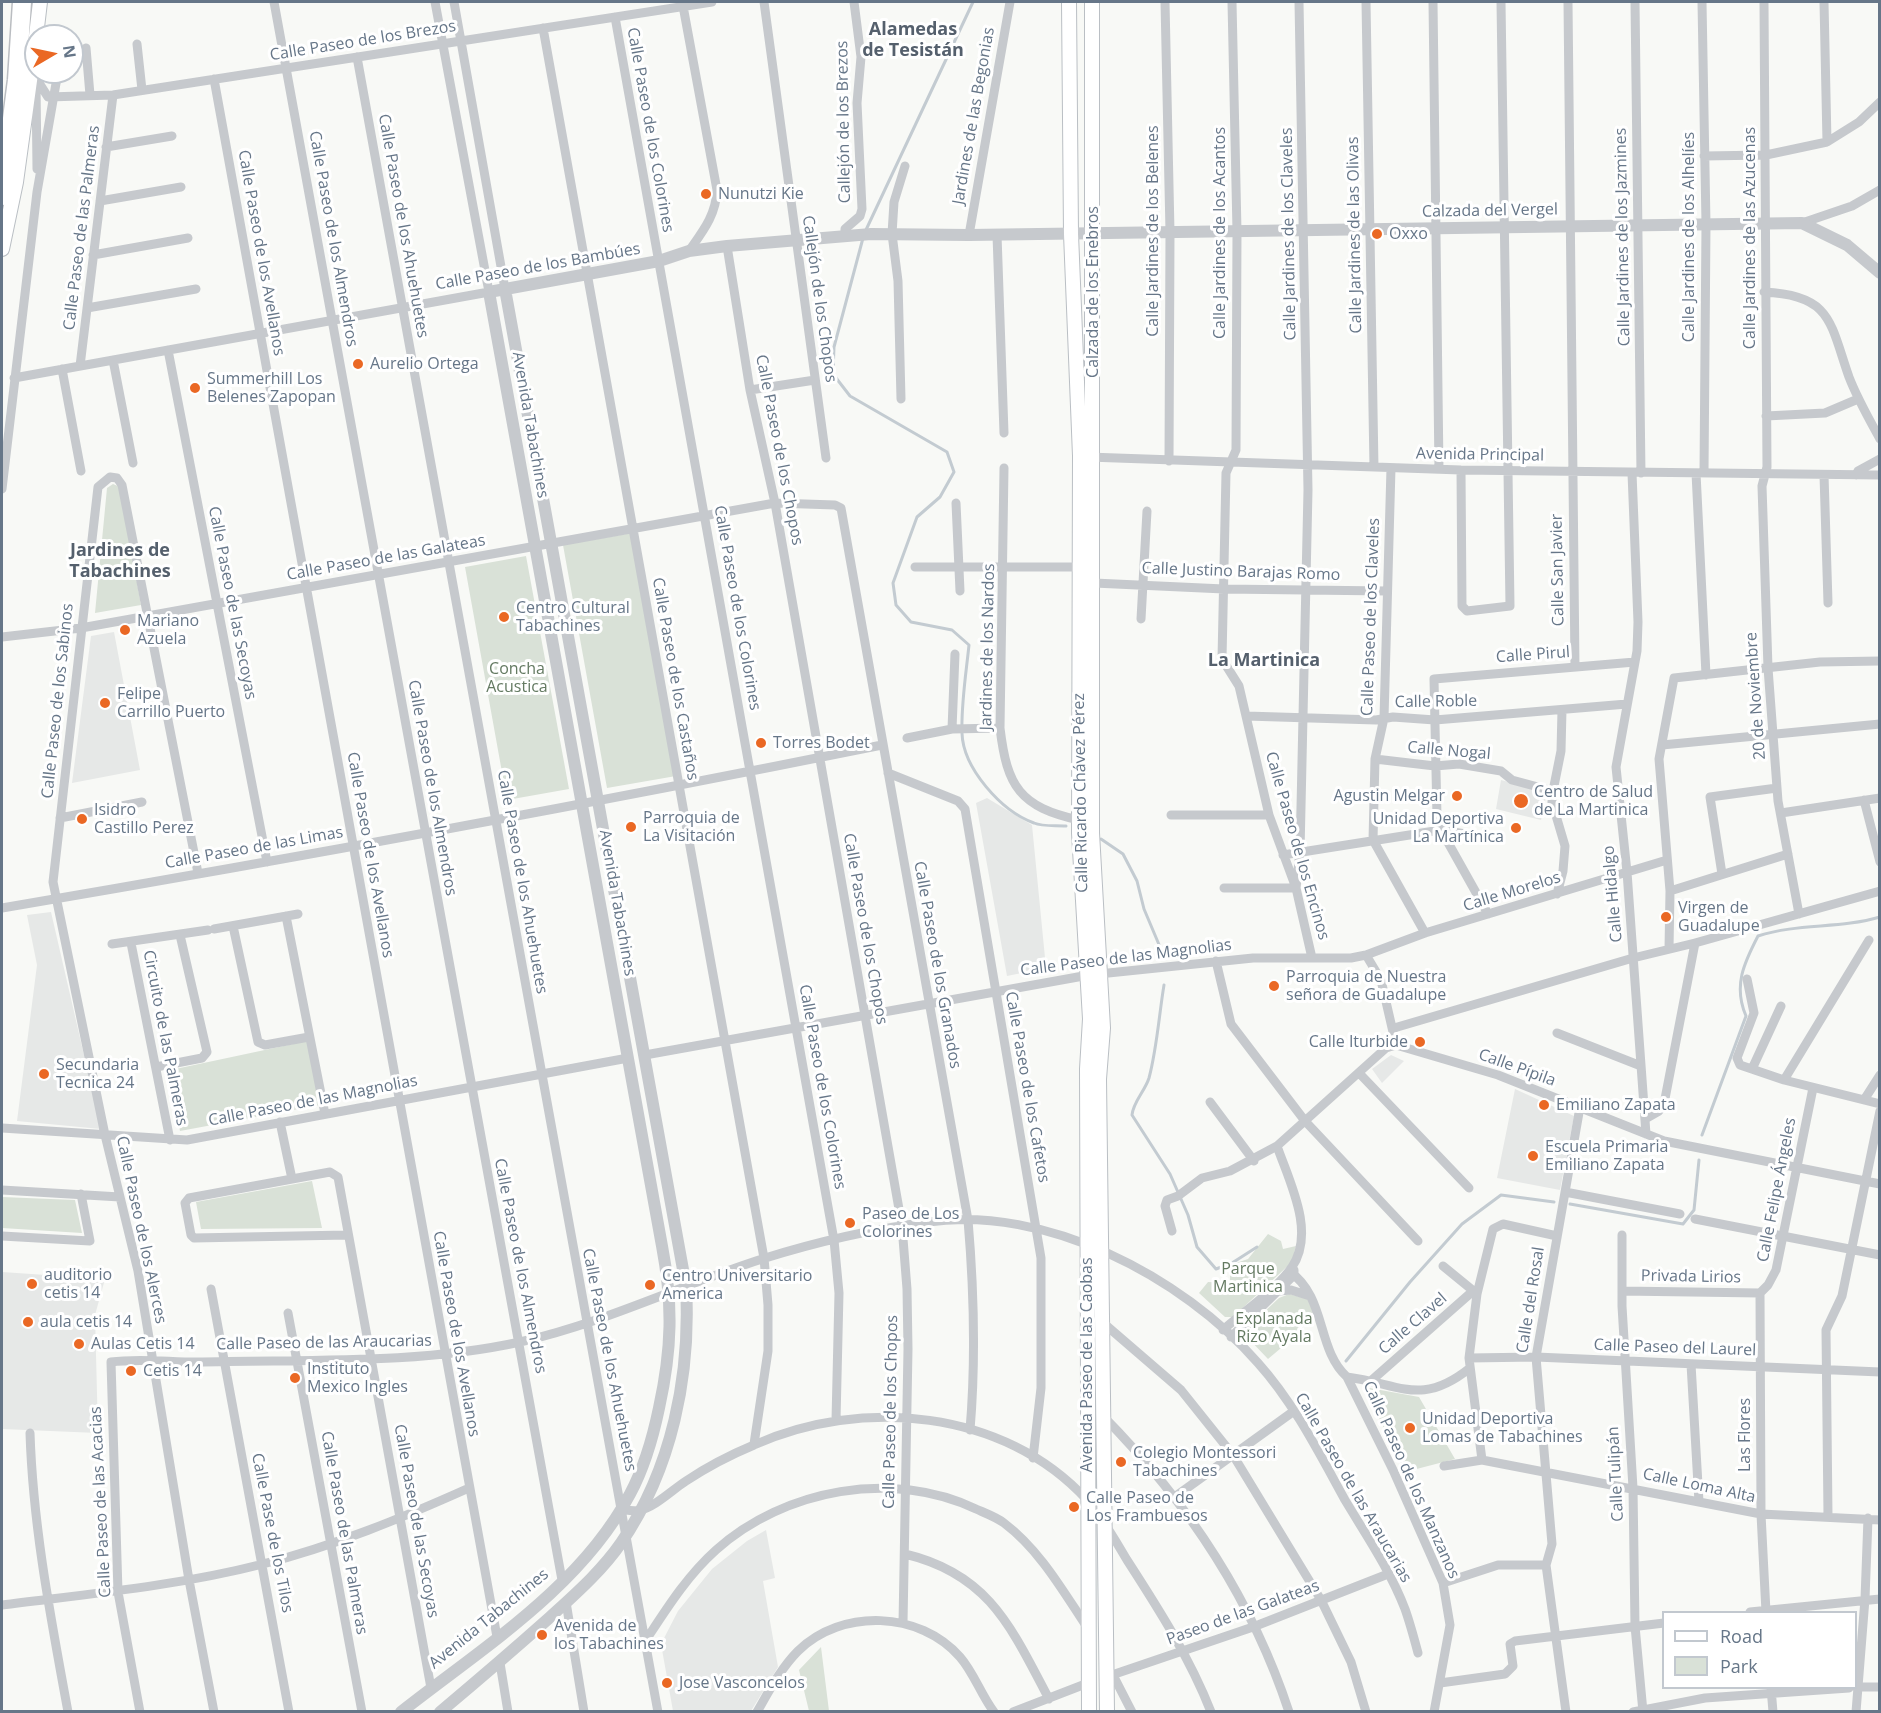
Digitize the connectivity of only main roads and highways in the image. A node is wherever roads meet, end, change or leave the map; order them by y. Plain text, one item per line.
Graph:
1 (22, 2) edge
2 (40, 2) edge
3 (1069, 2) edge
4 (1092, 2) edge
5 (37, 24) edge
6 (33, 84) edge
7 (2, 196) edge
8 (2, 249) edge
9 (1087, 457) junction
10 (1080, 567) joint
11 (1094, 583) joint
12 (1084, 829) junction
13 (1095, 975) junction
14 (1090, 1019) joint
15 (1103, 1028) joint
16 (1089, 1712) edge
17 (1107, 1712) edge

1 - 7 highway
2 - 5 main road
3 - 9 main road, Calzada de los Enebros
4 - 9 main road, Calzada de los Enebros
6 - 8 main road
9 - 10 main road, Calzada de los Enebros
9 - 11 main road, Calzada de los Enebros
10 - 12 main road, Calle Ricardo Chávez Pérez
11 - 12 main road, Calle Ricardo Chávez Pérez
12 - 13 main road, Calle Ricardo Chávez Pérez
13 - 14 main road, Calle Ricardo Chávez Pérez
13 - 15 main road, Calle Ricardo Chávez Pérez
14 - 16 main road, Avenida Paseo de las Caobas
15 - 17 main road, Avenida Paseo de las Caobas

